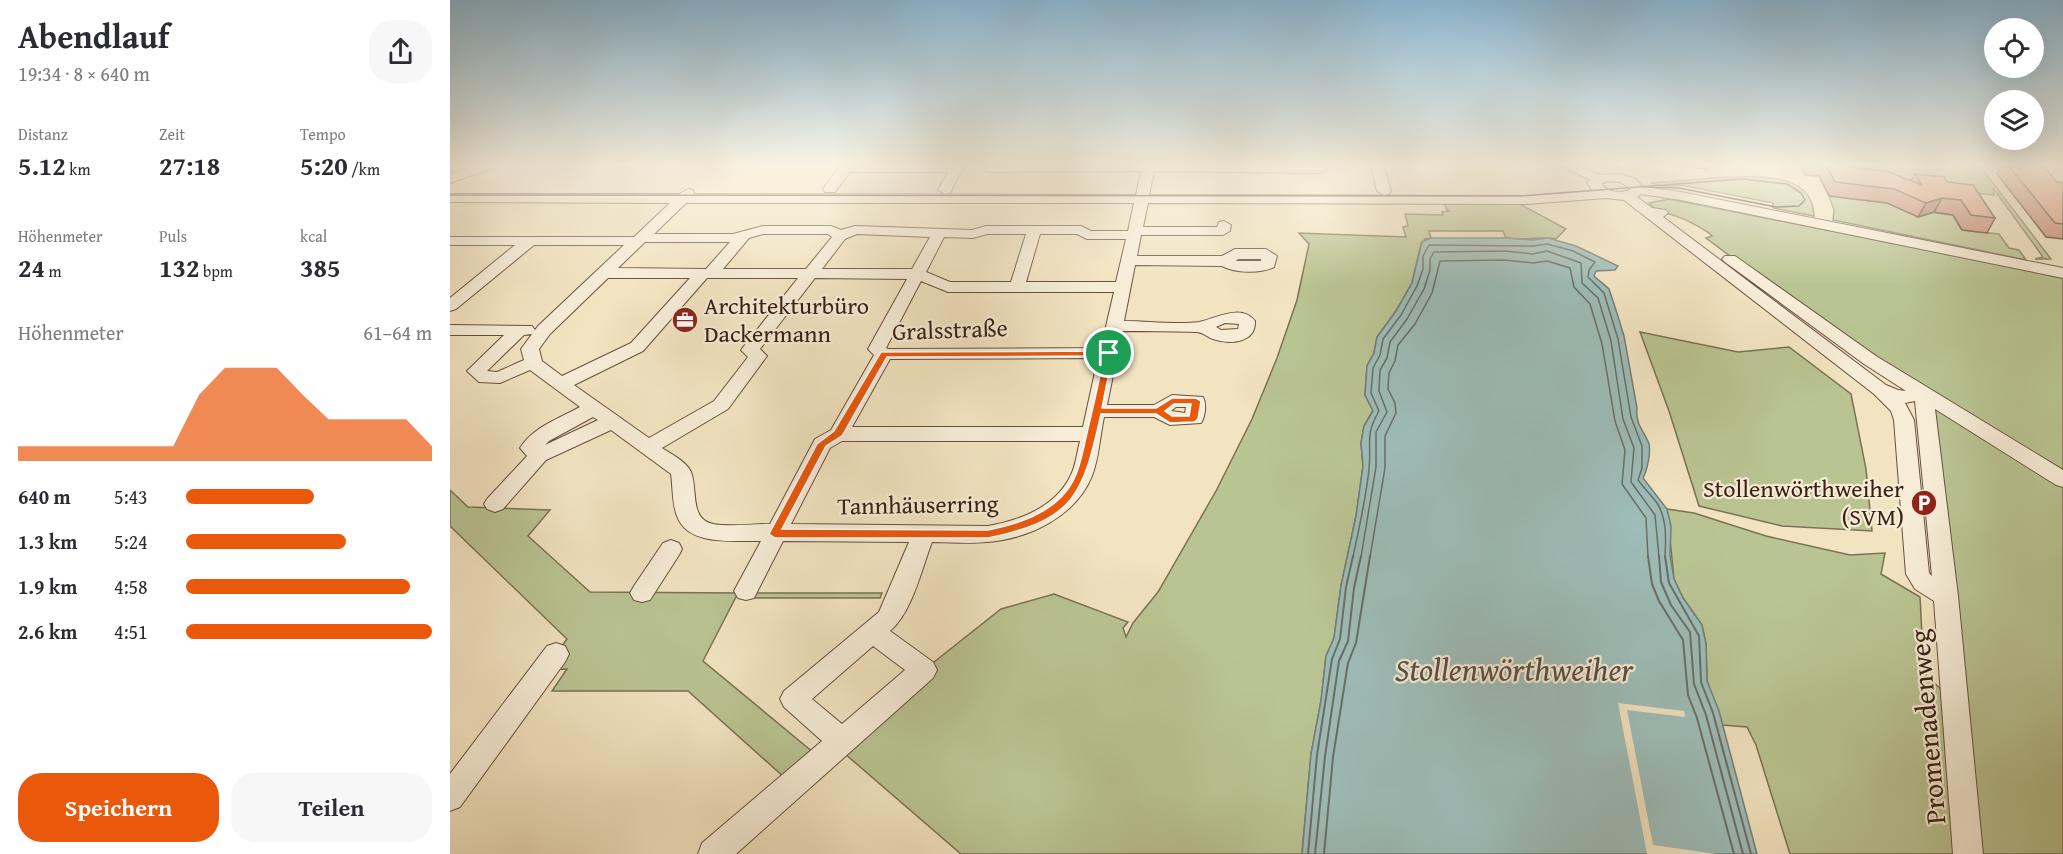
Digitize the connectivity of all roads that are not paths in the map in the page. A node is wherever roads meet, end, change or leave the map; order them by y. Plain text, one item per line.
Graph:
1 (675, 205) edge
2 (1141, 205) edge
3 (1642, 205) edge
4 (1726, 205) edge
5 (1648, 212) junction
6 (1224, 225) dead end
7 (1034, 231) junction
8 (939, 233) junction
9 (1134, 233) junction
10 (744, 235) junction
11 (840, 236) junction
12 (639, 239) junction
13 (450, 241) edge
14 (530, 241) junction
15 (1705, 256) junction
16 (1726, 256) junction
17 (1128, 260) junction
18 (1225, 261) dead end
19 (603, 273) junction
20 (707, 273) junction
21 (808, 273) junction
22 (2063, 273) edge
23 (917, 274) junction
24 (1017, 287) junction
25 (1123, 287) junction
26 (450, 306) edge
27 (1115, 326) junction
28 (1204, 327) dead end
29 (520, 330) junction
30 (544, 330) junction
31 (452, 331) edge
32 (1109, 353) junction
33 (884, 354) junction
34 (533, 362) junction
35 (561, 384) junction
36 (1879, 389) junction
37 (1921, 392) junction
38 (594, 408) junction
39 (1097, 411) junction
40 (1158, 411) dead end
41 (612, 421) junction
42 (838, 434) junction
43 (1092, 434) junction
44 (648, 447) junction
45 (538, 455) junction
46 (2063, 480) edge
47 (495, 504) dead end
48 (775, 534) junction
49 (923, 535) junction
50 (671, 549) dead end
51 (746, 591) dead end
52 (642, 594) dead end
53 (1946, 596) junction
54 (874, 633) junction
55 (556, 654) dead end
56 (842, 741) junction
57 (450, 797) edge
58 (728, 849) edge
59 (1968, 854) edge

1 - 12 street
2 - 9 street, Tannhäuserring
3 - 5 street
4 - 22 street
5 - 15 street
5 - 16 street
6 - 9 street
7 - 8 street
7 - 9 street
7 - 24 street
8 - 11 street
8 - 23 street
9 - 17 street, Tannhäuserring
10 - 11 street
10 - 12 street
10 - 20 street
11 - 21 street
12 - 14 street
12 - 19 street
13 - 14 street
14 - 26 street
15 - 16 street
15 - 36 street
16 - 37 street
17 - 18 street
17 - 25 street, Tannhäuserring
19 - 20 street
19 - 30 street
20 - 21 street
20 - 35 street
21 - 23 street
21 - 44 street
23 - 24 street
23 - 33 street
24 - 25 street
25 - 27 street, Tannhäuserring
27 - 28 street
27 - 32 street, Tannhäuserring
29 - 30 street
29 - 31 street
29 - 34 street
30 - 34 street
32 - 33 street, Gralsstraße
32 - 39 street, Tannhäuserring
33 - 42 street, Gralsstraße
34 - 35 street, Tannhäuserring
35 - 38 street, Tannhäuserring
36 - 37 street
36 - 53 street, Promenadenweg
37 - 46 street
37 - 53 street, Promenadenweg
38 - 41 street, Tannhäuserring
38 - 45 street
39 - 40 street
39 - 43 street, Tannhäuserring
41 - 44 street, Tannhäuserring
41 - 45 street
42 - 43 street
42 - 48 street, Tannhäuserring
43 - 49 street, Tannhäuserring
44 - 48 street, Tannhäuserring
45 - 47 street
48 - 49 street, Tannhäuserring
48 - 51 street, Tannhäuserring
49 - 54 street
50 - 52 street
53 - 59 street, Promenadenweg
54 - 56 street
54 - 56 street
55 - 57 street
56 - 58 street

